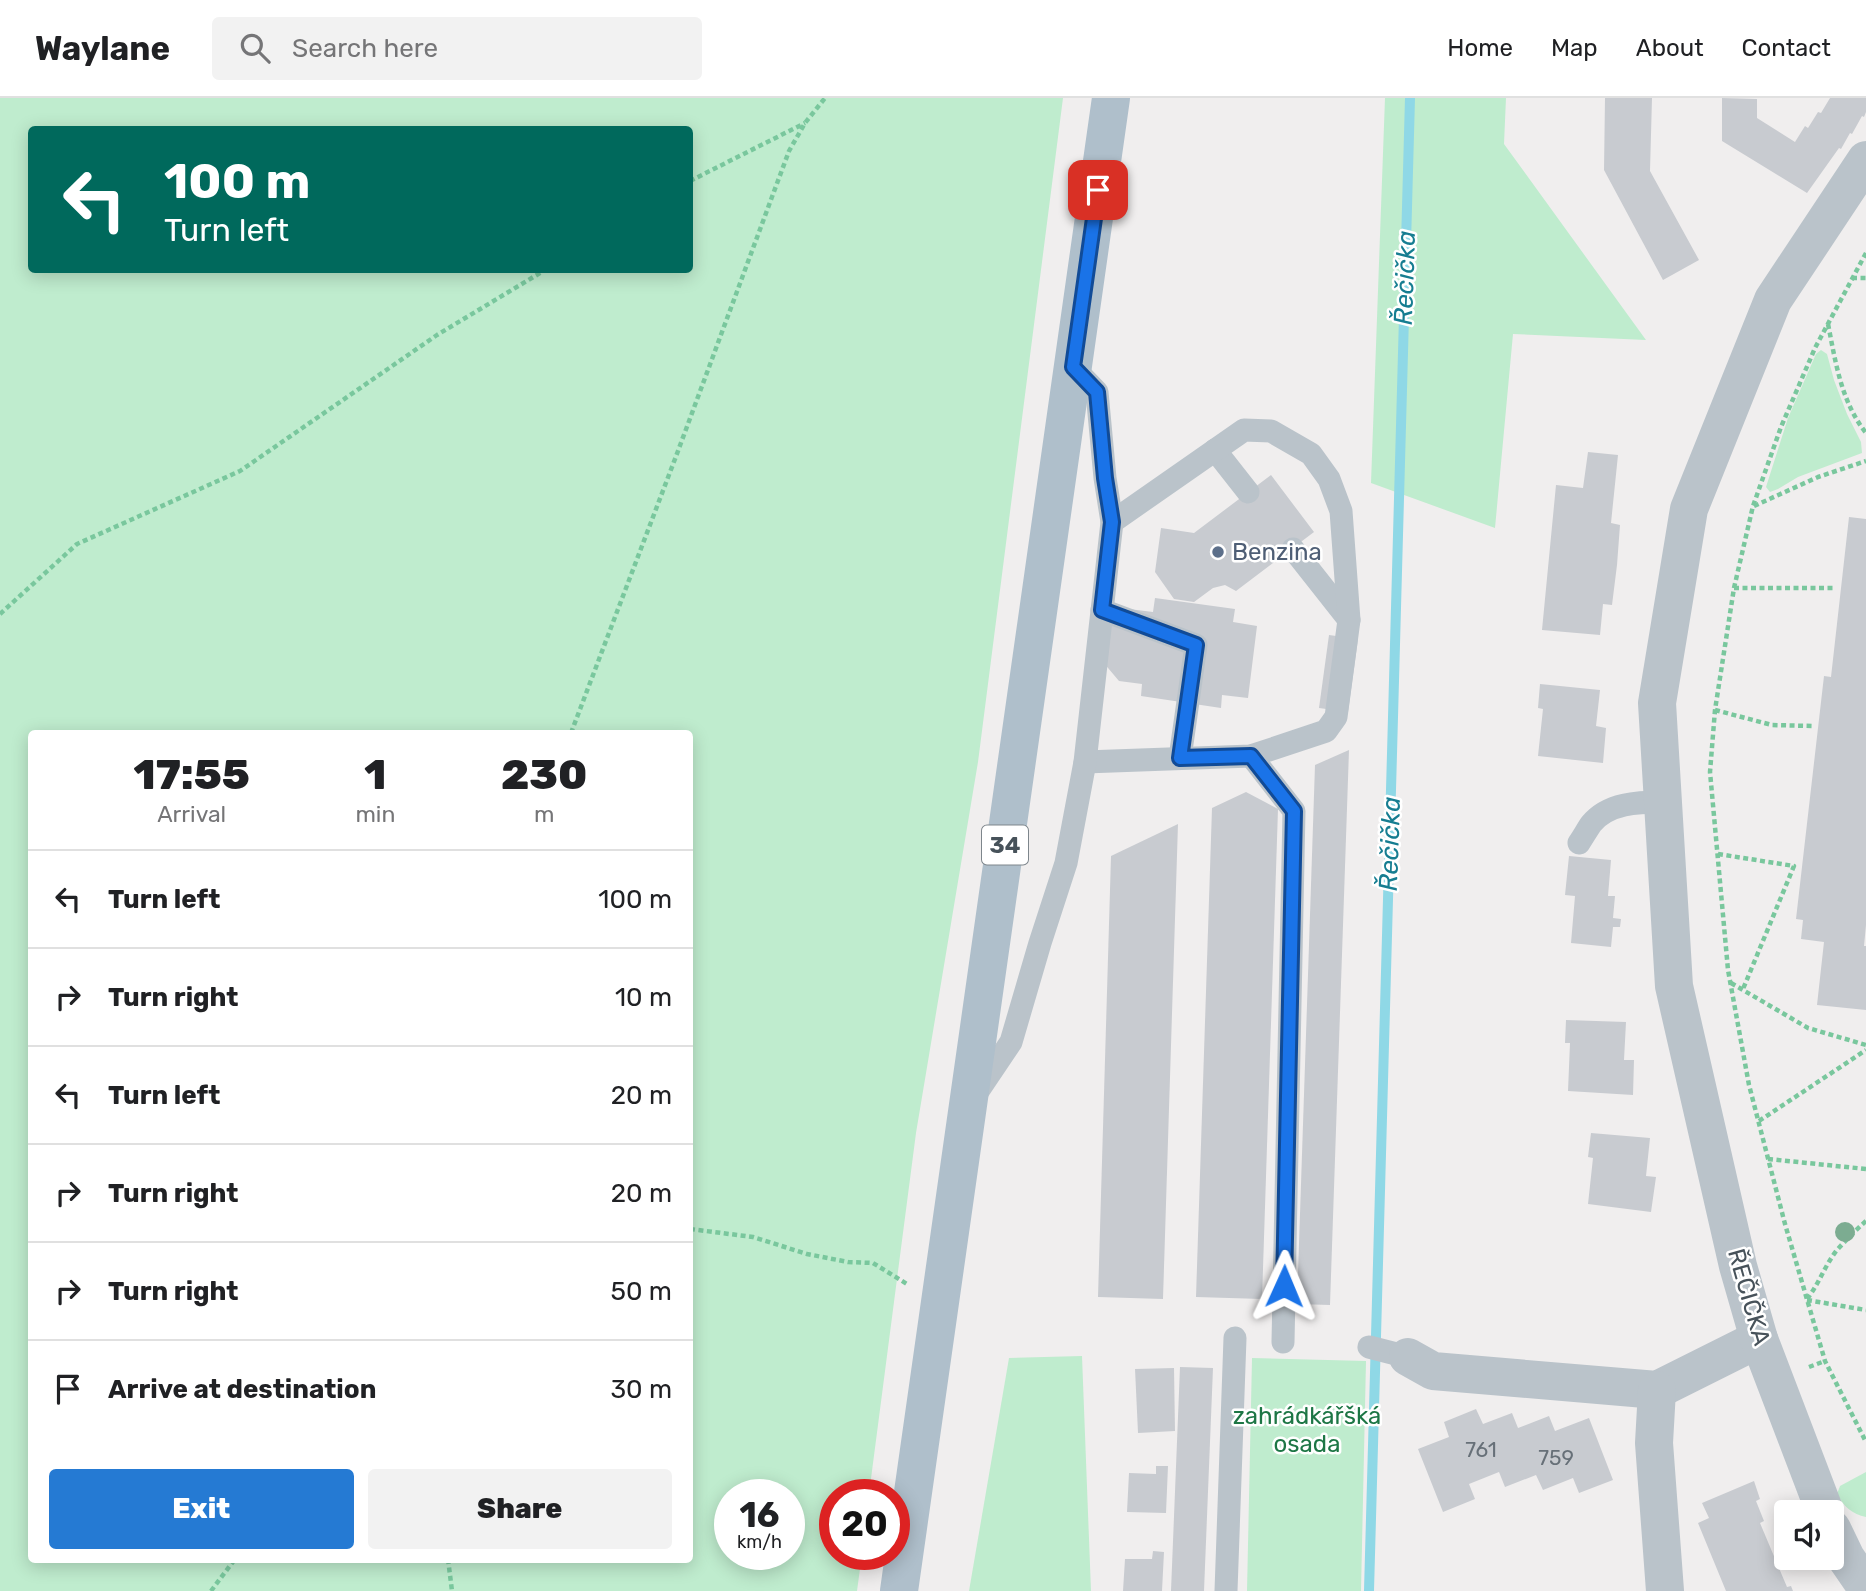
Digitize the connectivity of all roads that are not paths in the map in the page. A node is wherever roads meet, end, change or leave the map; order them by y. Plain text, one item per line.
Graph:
1 (1111, 98) edge
2 (1866, 160) edge
3 (1073, 367) junction
4 (1215, 450) junction
5 (1248, 492) dead end
6 (1112, 522) junction
7 (1293, 549) dead end
8 (1102, 610) junction
9 (1349, 620) junction
10 (1251, 756) junction
11 (1180, 758) junction
12 (1085, 762) junction
13 (1663, 802) junction
14 (1579, 843) dead end
15 (968, 1105) junction
16 (1235, 1338) dead end
17 (1759, 1339) junction
18 (1283, 1342) dead end
19 (1369, 1347) dead end
20 (1408, 1357) joint
21 (1657, 1390) junction
22 (1820, 1500) edge
23 (899, 1591) edge
24 (1226, 1591) edge
25 (1665, 1591) edge

1 - 3 main road, 34
2 - 13 street, ŘEČIČKA
3 - 6 lane
3 - 15 main road, 34
4 - 5 lane
4 - 6 lane
4 - 9 lane
6 - 8 lane
7 - 9 lane
8 - 11 lane
8 - 12 lane
9 - 10 lane
10 - 11 lane
10 - 18 lane
11 - 12 lane
12 - 15 lane
13 - 14 lane
13 - 17 street, ŘEČIČKA
15 - 23 main road, 34
16 - 24 lane
17 - 21 street
17 - 22 street, ŘEČIČKA
19 - 20 lane
20 - 21 street
21 - 25 street

